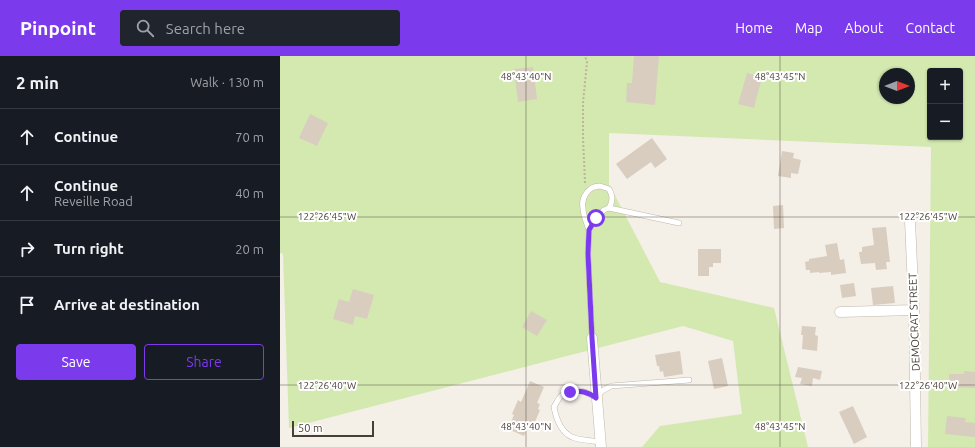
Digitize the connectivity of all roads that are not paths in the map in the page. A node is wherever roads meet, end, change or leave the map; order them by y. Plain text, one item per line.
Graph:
1 (609, 208) junction
2 (910, 222) dead end
3 (679, 223) dead end
4 (589, 230) junction
5 (914, 310) junction
6 (840, 312) dead end
7 (592, 338) joint
8 (689, 380) dead end
9 (596, 398) junction
10 (601, 445) edge
11 (916, 447) edge

1 - 3 lane
1 - 4 lane
1 - 4 lane
2 - 5 street, DEMOCRAT STREET
4 - 7 lane
5 - 6 street
5 - 11 street, DEMOCRAT STREET
7 - 9 street
8 - 9 lane
9 - 10 street
9 - 10 lane

